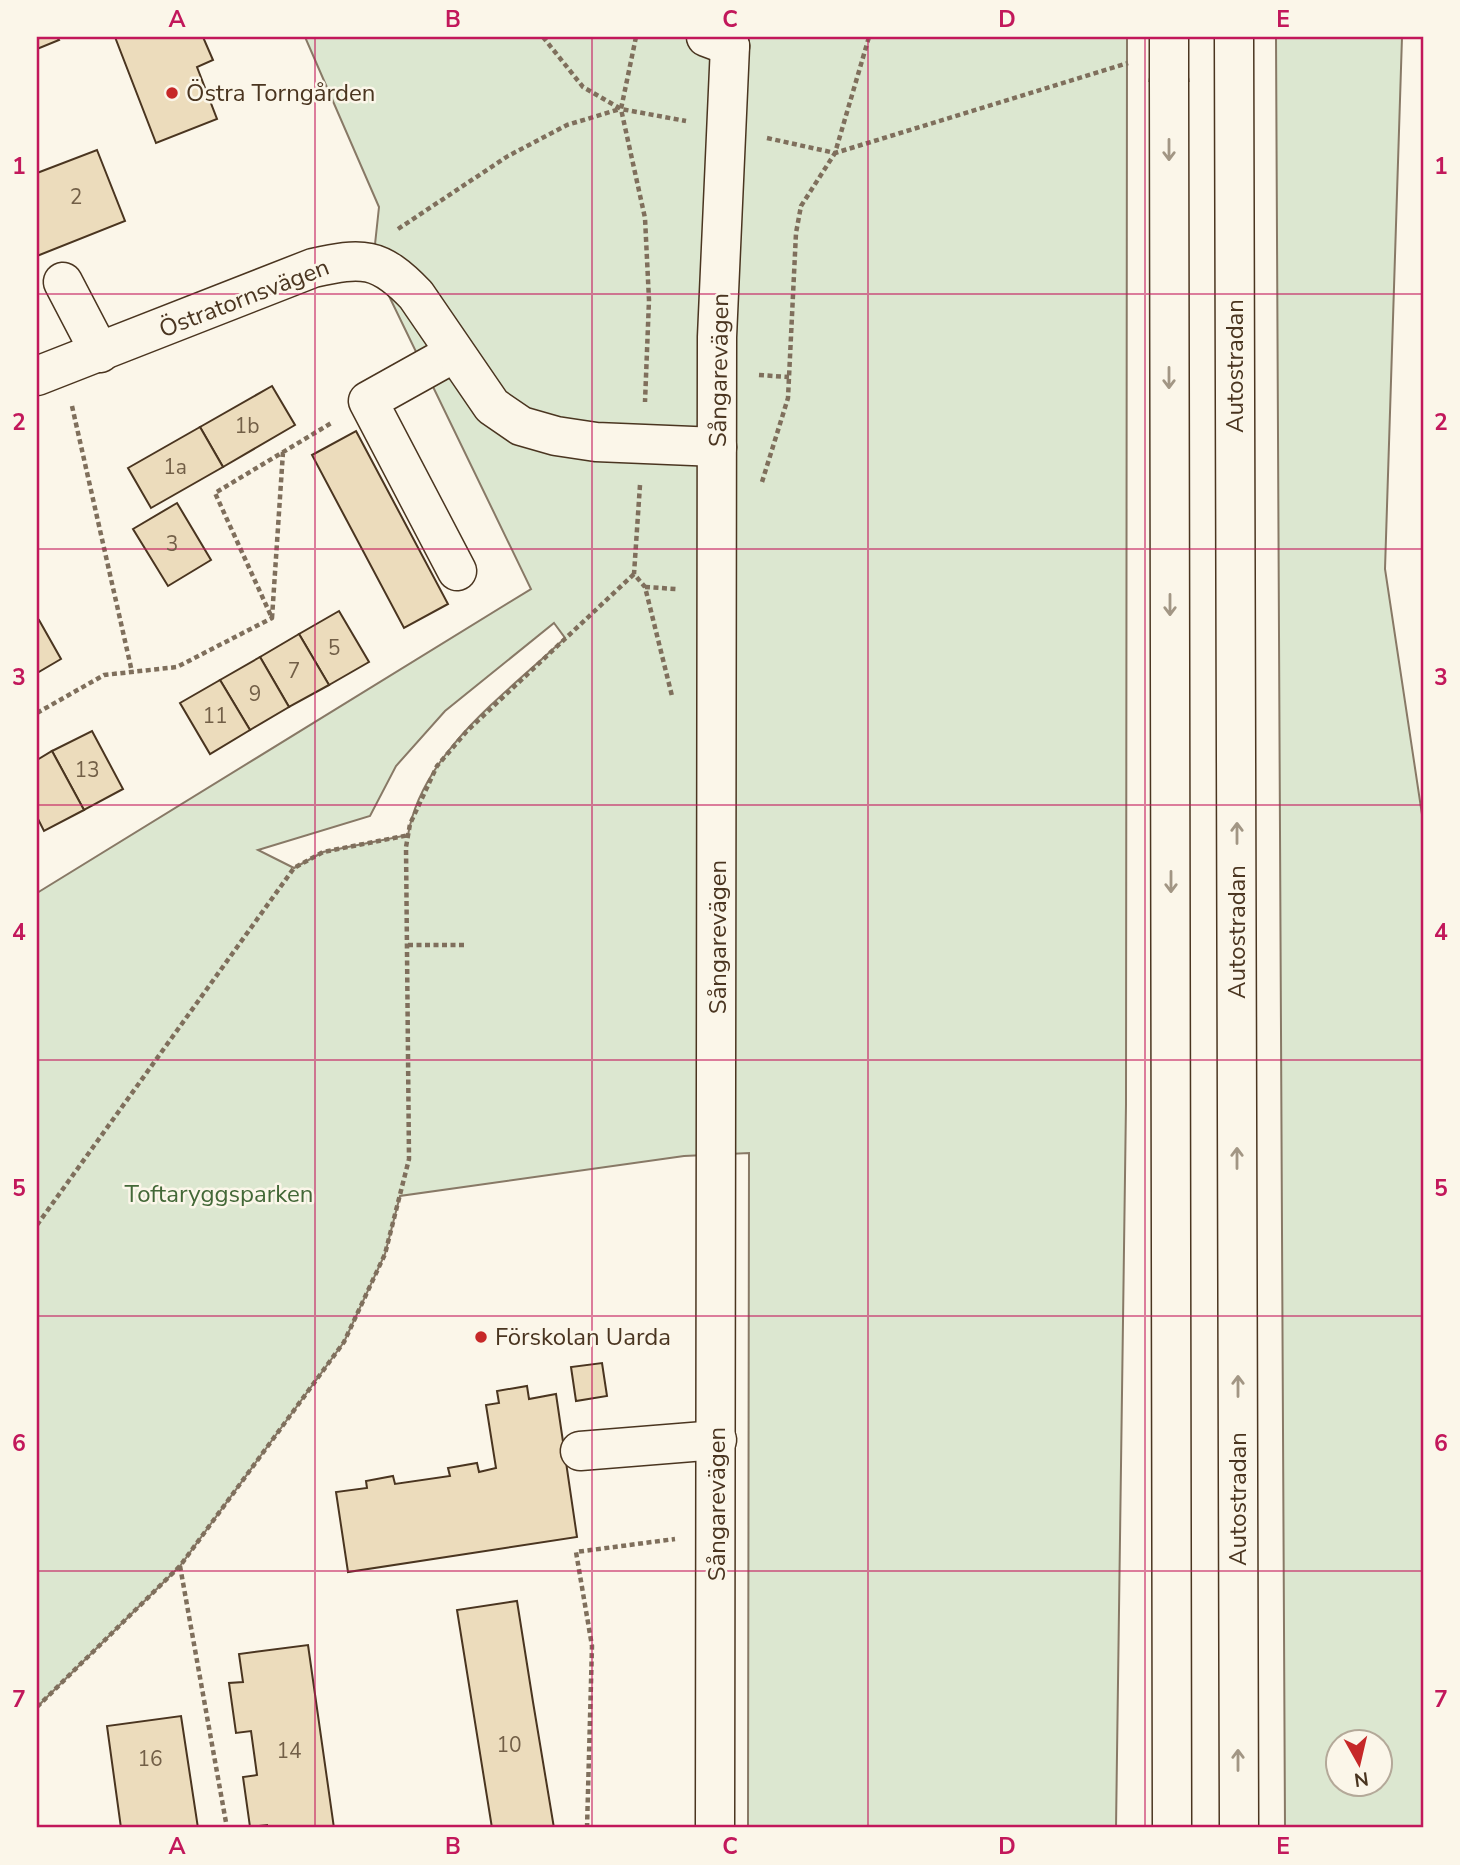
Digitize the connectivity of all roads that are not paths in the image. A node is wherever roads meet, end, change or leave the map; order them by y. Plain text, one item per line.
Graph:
1 (718, 41) edge
2 (1154, 48) edge
3 (1234, 50) edge
4 (63, 282) dead end
5 (100, 353) junction
6 (454, 353) junction
7 (50, 371) edge
8 (717, 447) junction
9 (457, 571) dead end
10 (717, 1440) junction
11 (580, 1451) dead end
12 (715, 1828) edge
13 (1172, 1828) edge
14 (1239, 1828) edge

1 - 8 main road, Sångarevägen
2 -> 13 main road, bridge
14 -> 3 main road, Autostradan
4 - 5 main road
5 - 6 main road, Östratornsvägen
5 - 7 main road, Östratornsvägen
6 - 8 main road, Östratornsvägen
6 - 9 main road
8 - 10 main road, Sångarevägen
10 - 11 main road
10 - 12 main road, Sångarevägen

